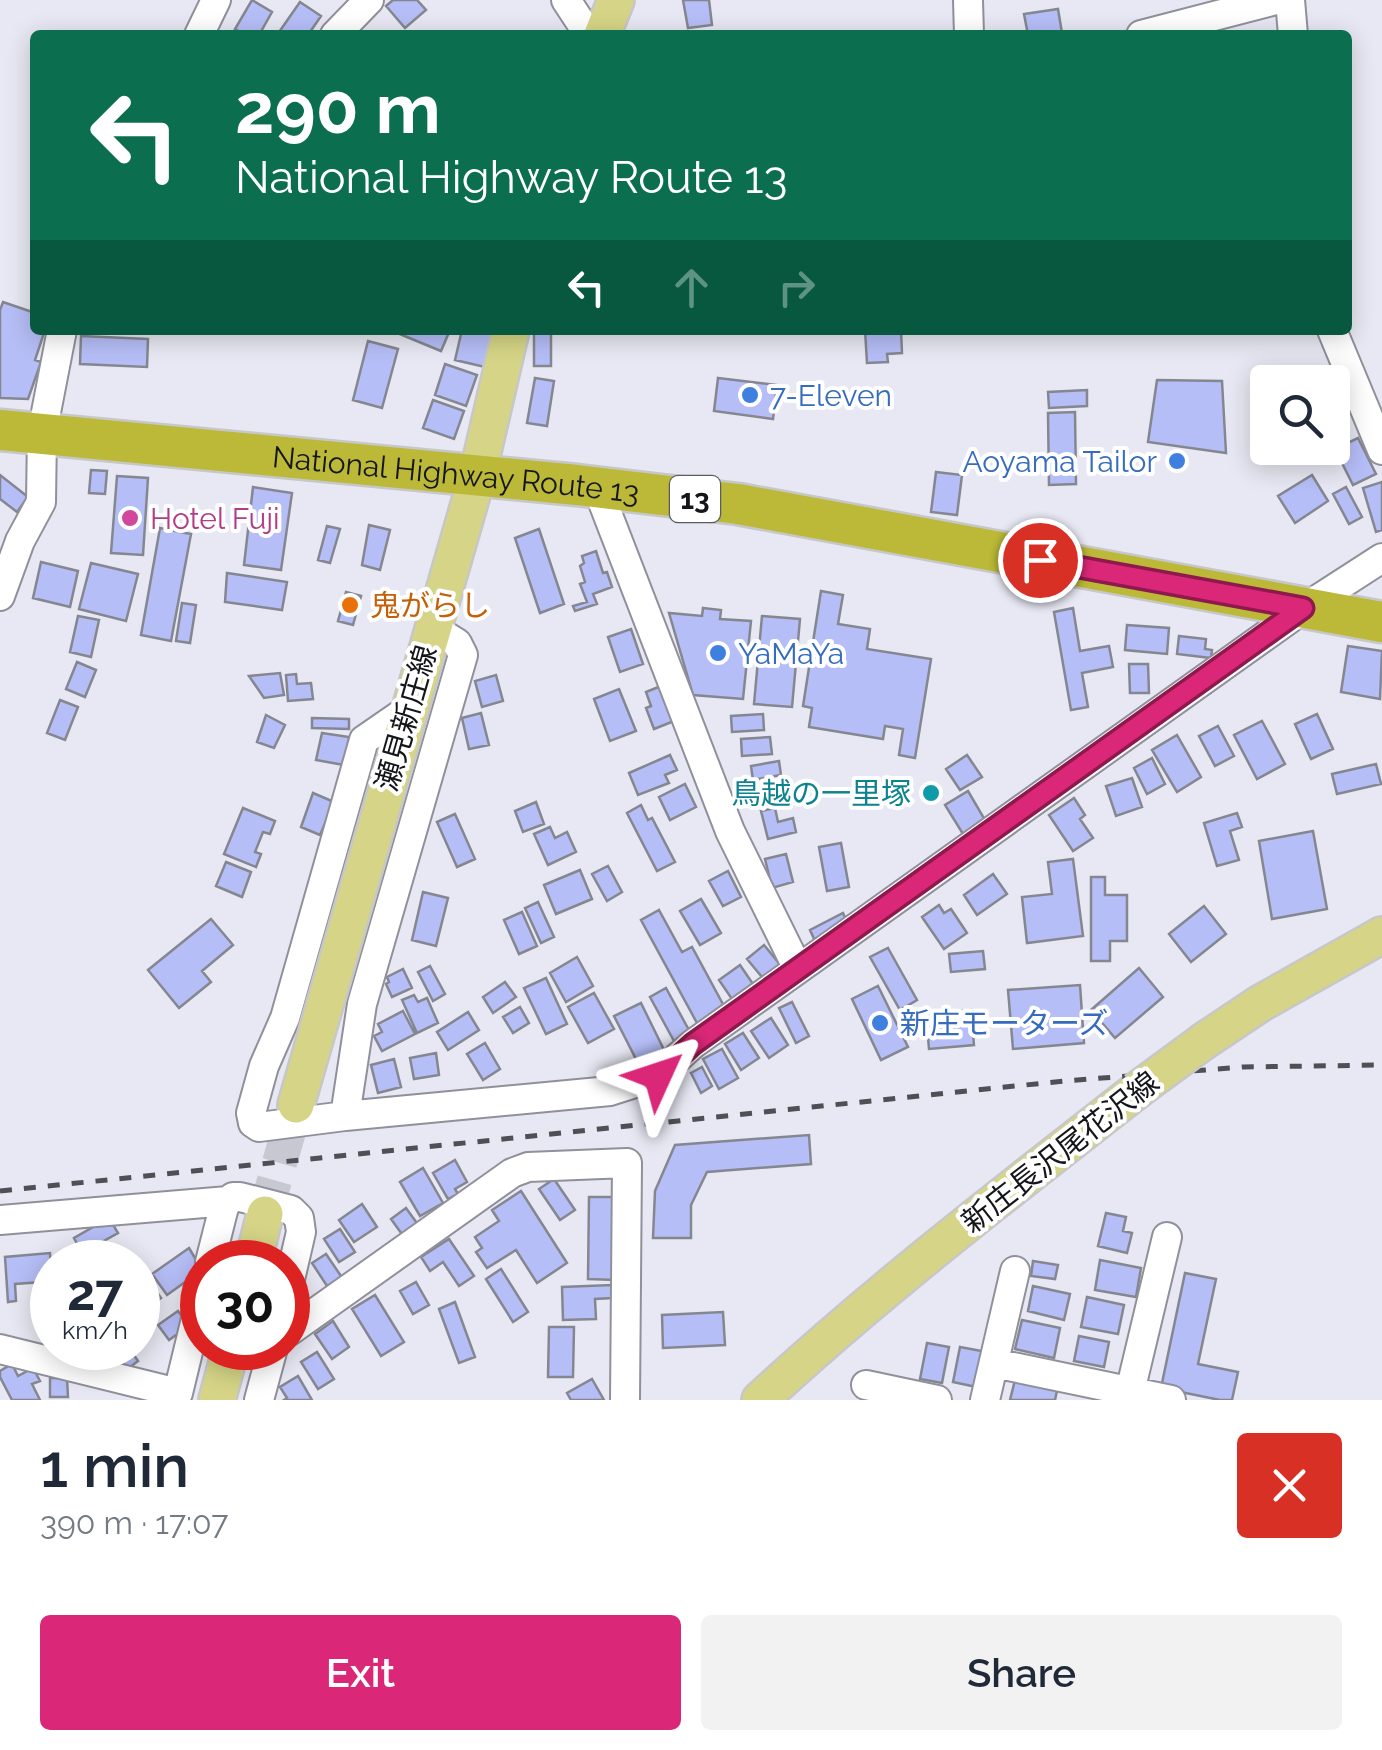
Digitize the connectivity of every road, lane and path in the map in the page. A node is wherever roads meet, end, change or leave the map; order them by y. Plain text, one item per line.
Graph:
1 (216, 0) edge
2 (369, 0) edge
3 (566, 0) edge
4 (616, 0) edge
5 (968, 0) edge
6 (1276, 0) edge
7 (1290, 0) edge
8 (207, 30) edge
9 (340, 30) edge
10 (586, 30) edge
11 (604, 30) edge
12 (969, 30) edge
13 (1160, 30) edge
14 (1293, 30) edge
15 (61, 335) edge
16 (510, 335) edge
17 (1334, 335) edge
18 (0, 430) edge
19 (42, 433) junction
20 (1382, 450) edge
21 (477, 477) junction
22 (596, 487) junction
23 (1382, 558) edge
24 (0, 596) edge
25 (1303, 608) junction
26 (1382, 622) edge
27 (433, 628) junction
28 (408, 708) junction
29 (1382, 935) edge
30 (798, 970) junction
31 (296, 1104) tunnel mouth
32 (346, 1116) junction
33 (228, 1201) junction
34 (265, 1214) tunnel mouth
35 (0, 1220) edge
36 (1167, 1238) dead end
37 (216, 1240) edge
38 (258, 1240) edge
39 (298, 1240) edge
40 (1015, 1271) dead end
41 (310, 1316) edge
42 (0, 1350) edge
43 (994, 1363) junction
44 (184, 1370) edge
45 (226, 1370) edge
46 (267, 1370) edge
47 (866, 1386) dead end
48 (1129, 1396) edge
49 (177, 1397) edge
50 (218, 1400) edge
51 (259, 1400) edge
52 (625, 1400) edge
53 (760, 1400) edge
54 (937, 1400) edge
55 (985, 1400) edge
56 (1171, 1400) edge

1 - 8 street
2 - 9 street
3 - 10 street
4 - 11 main road
5 - 12 street
6 - 13 street
7 - 14 street
15 - 19 street
16 - 21 main road, 瀬見新庄線
17 - 20 street
18 - 19 highway, National Highway Route 13 / 13
19 - 21 highway, National Highway Route 13 / 13
19 - 24 street
21 - 22 highway, National Highway Route 13 / 13
21 - 27 main road, 瀬見新庄線
22 - 25 highway, National Highway Route 13 / 13
22 - 30 street
23 - 25 street
25 - 26 highway, National Highway Route 13 / 13
25 - 30 street
27 - 28 main road, 瀬見新庄線
27 - 32 street
28 - 31 main road, 瀬見新庄線
28 - 32 street
29 - 53 main road, 新庄長沢尾花沢線, bridge
30 - 32 street
33 - 35 street
33 - 37 street
33 - 39 street
34 - 38 main road
36 - 48 street
40 - 43 street
41 - 52 street
42 - 49 street
43 - 48 street
43 - 55 street
44 - 49 street
45 - 50 main road
46 - 51 street
47 - 54 street
48 - 56 street

